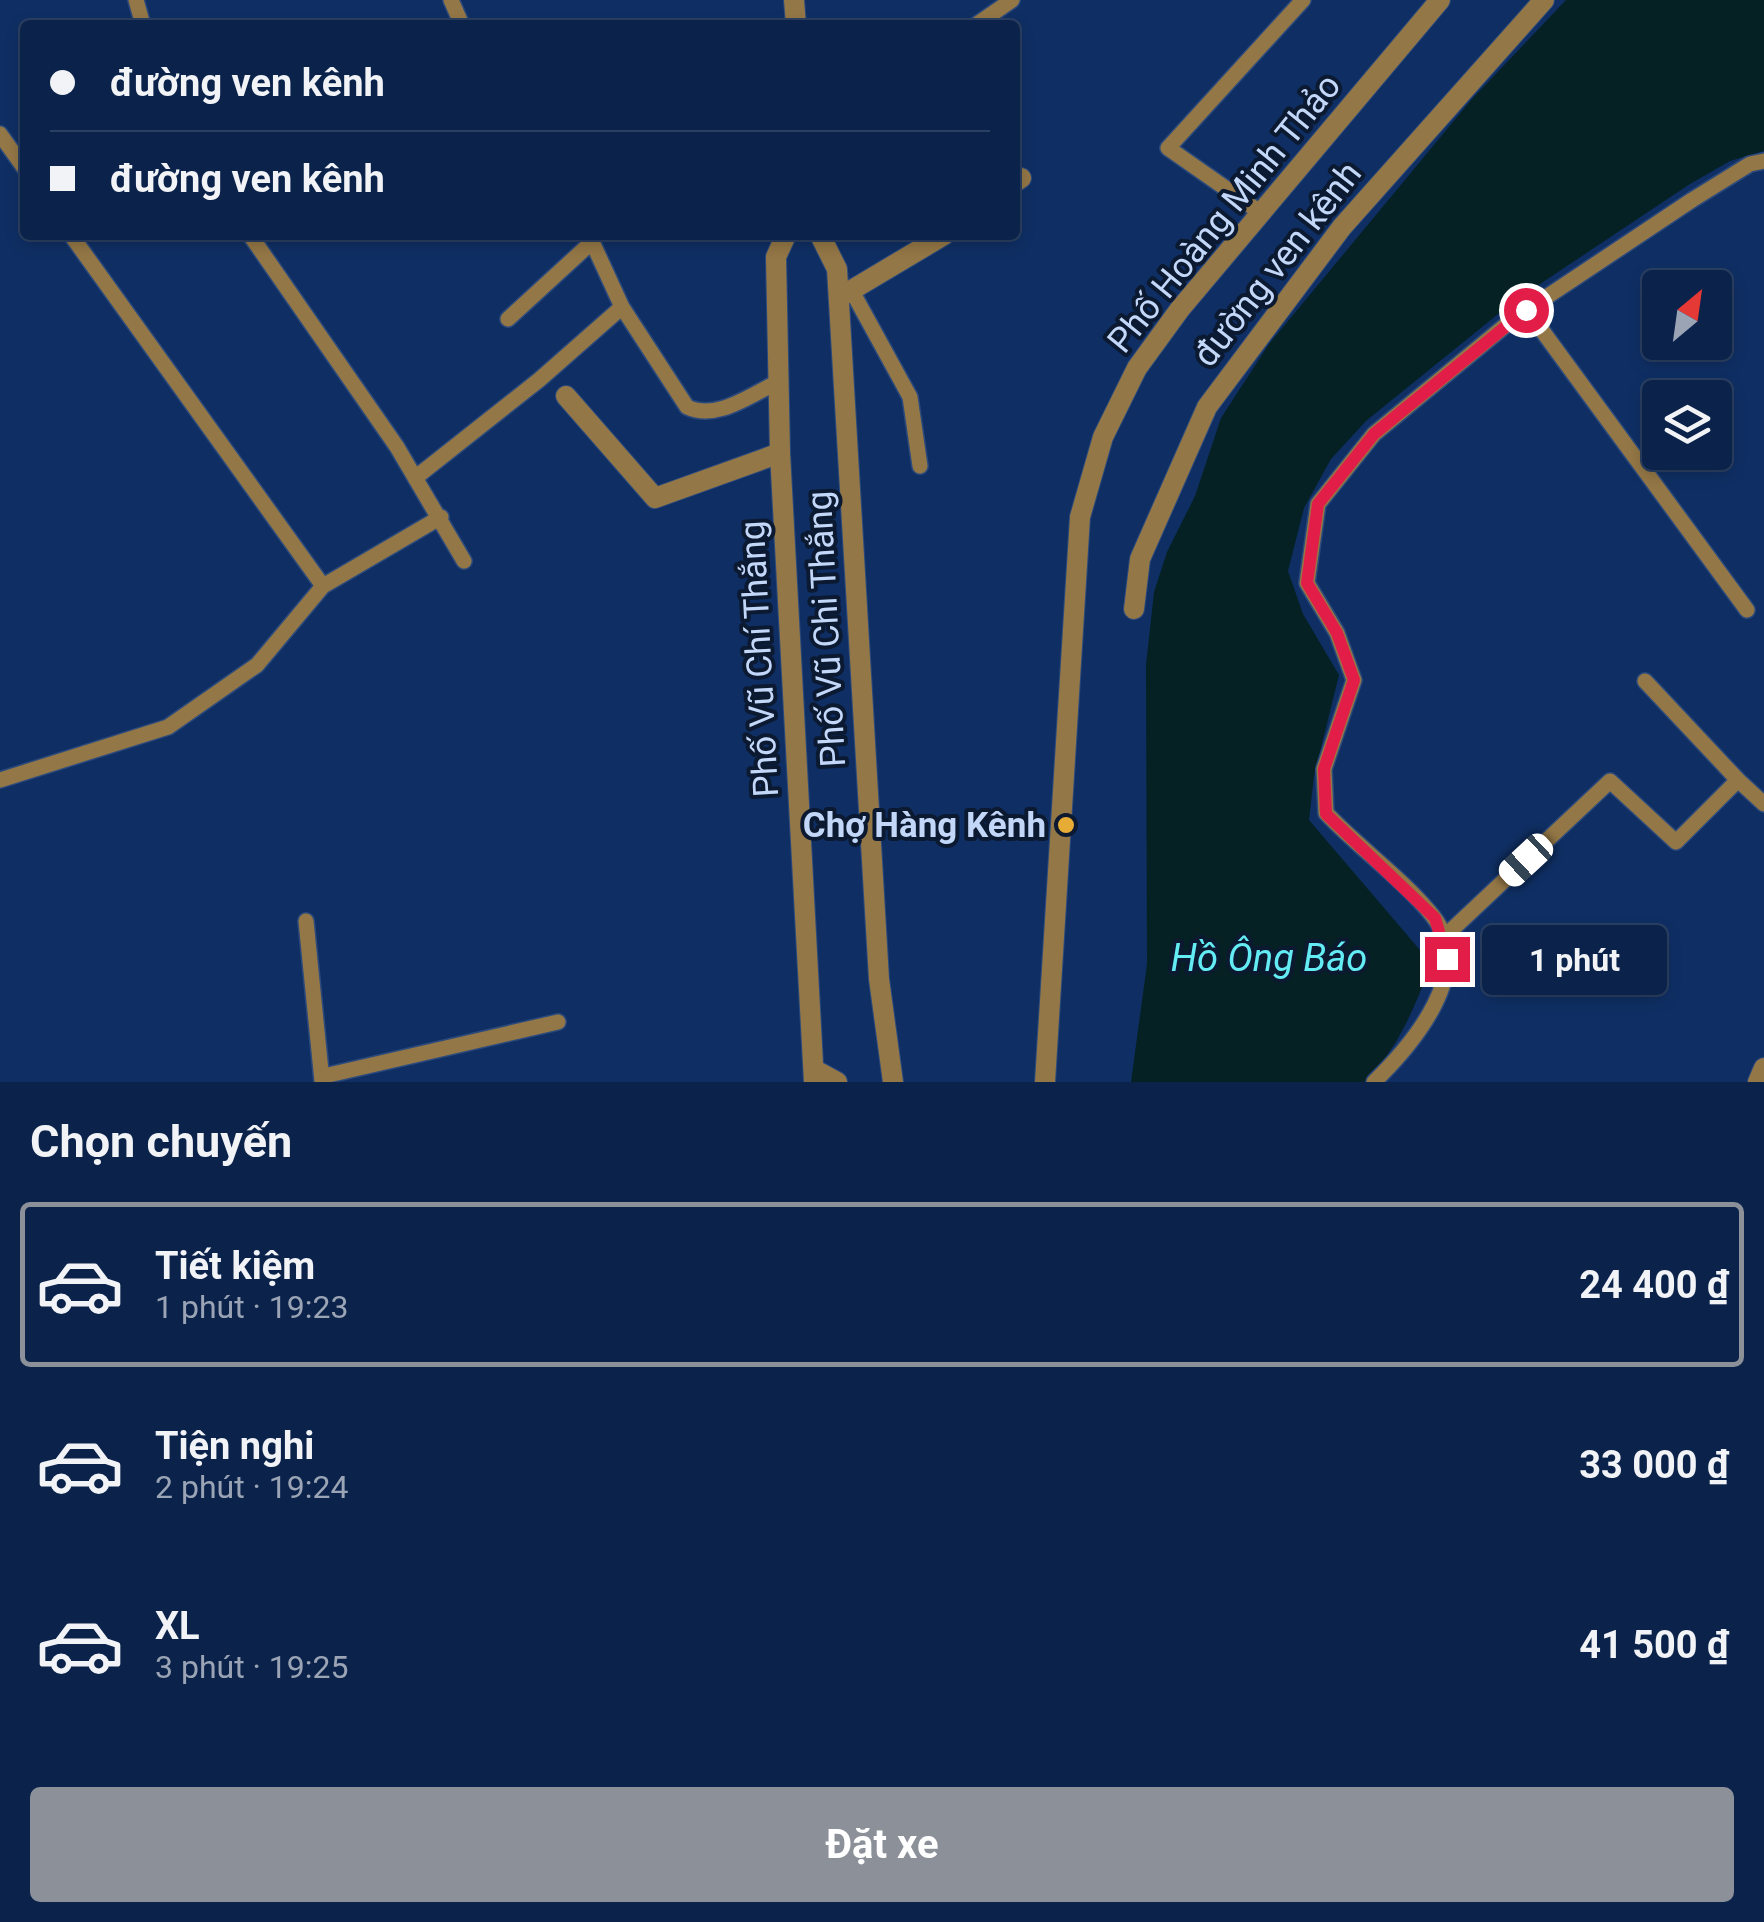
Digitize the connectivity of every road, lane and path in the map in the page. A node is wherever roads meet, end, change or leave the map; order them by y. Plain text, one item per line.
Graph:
1 (1012, 0) edge
2 (1303, 0) edge
3 (1440, 0) edge
4 (1544, 0) edge
5 (983, 20) edge
6 (0, 134) edge
7 (1764, 161) edge
8 (20, 163) edge
9 (1261, 213) junction
10 (75, 240) edge
11 (253, 240) edge
12 (589, 240) edge
13 (592, 240) edge
14 (784, 240) edge
15 (823, 240) edge
16 (936, 240) edge
17 (846, 295) junction
18 (622, 307) junction
19 (1526, 310) junction
20 (508, 318) dead end
21 (778, 382) junction
22 (566, 396) dead end
23 (780, 453) junction
24 (920, 466) dead end
25 (414, 478) junction
26 (441, 518) junction
27 (464, 561) dead end
28 (323, 586) junction
29 (1134, 609) dead end
30 (1746, 610) dead end
31 (1645, 681) dead end
32 (0, 780) edge
33 (1738, 780) junction
34 (1764, 804) edge
35 (306, 921) dead end
36 (1442, 939) junction
37 (558, 1022) dead end
38 (1764, 1068) edge
39 (814, 1076) edge
40 (323, 1079) edge
41 (837, 1082) edge
42 (893, 1082) edge
43 (1045, 1082) edge
44 (1374, 1082) edge
45 (1758, 1082) edge

1 - 5 lane
2 - 9 lane
3 - 9 street, Phố Hoàng Minh Thảo
4 - 29 street, đường ven kênh
6 - 8 lane
7 - 19 lane
9 - 43 street, Phố Hoàng Minh Thảo
10 - 28 lane
11 - 25 lane
12 - 20 lane
13 - 18 lane
14 - 21 street, Phố Vũ Chí Thắng
15 - 17 street, Phố Vũ Chi Thắng
16 - 17 street
17 - 24 lane
17 - 42 street, Phố Vũ Chi Thắng
18 - 21 lane
18 - 25 lane
19 - 30 lane
19 - 36 lane
21 - 23 street, Phố Vũ Chí Thắng
22 - 23 street
23 - 39 street, Phố Vũ Chí Thắng
25 - 26 lane
26 - 27 lane
26 - 28 lane
28 - 32 lane
31 - 33 lane
33 - 34 lane
33 - 36 lane
35 - 40 lane
36 - 44 lane
37 - 40 lane
38 - 45 street
39 - 41 street

